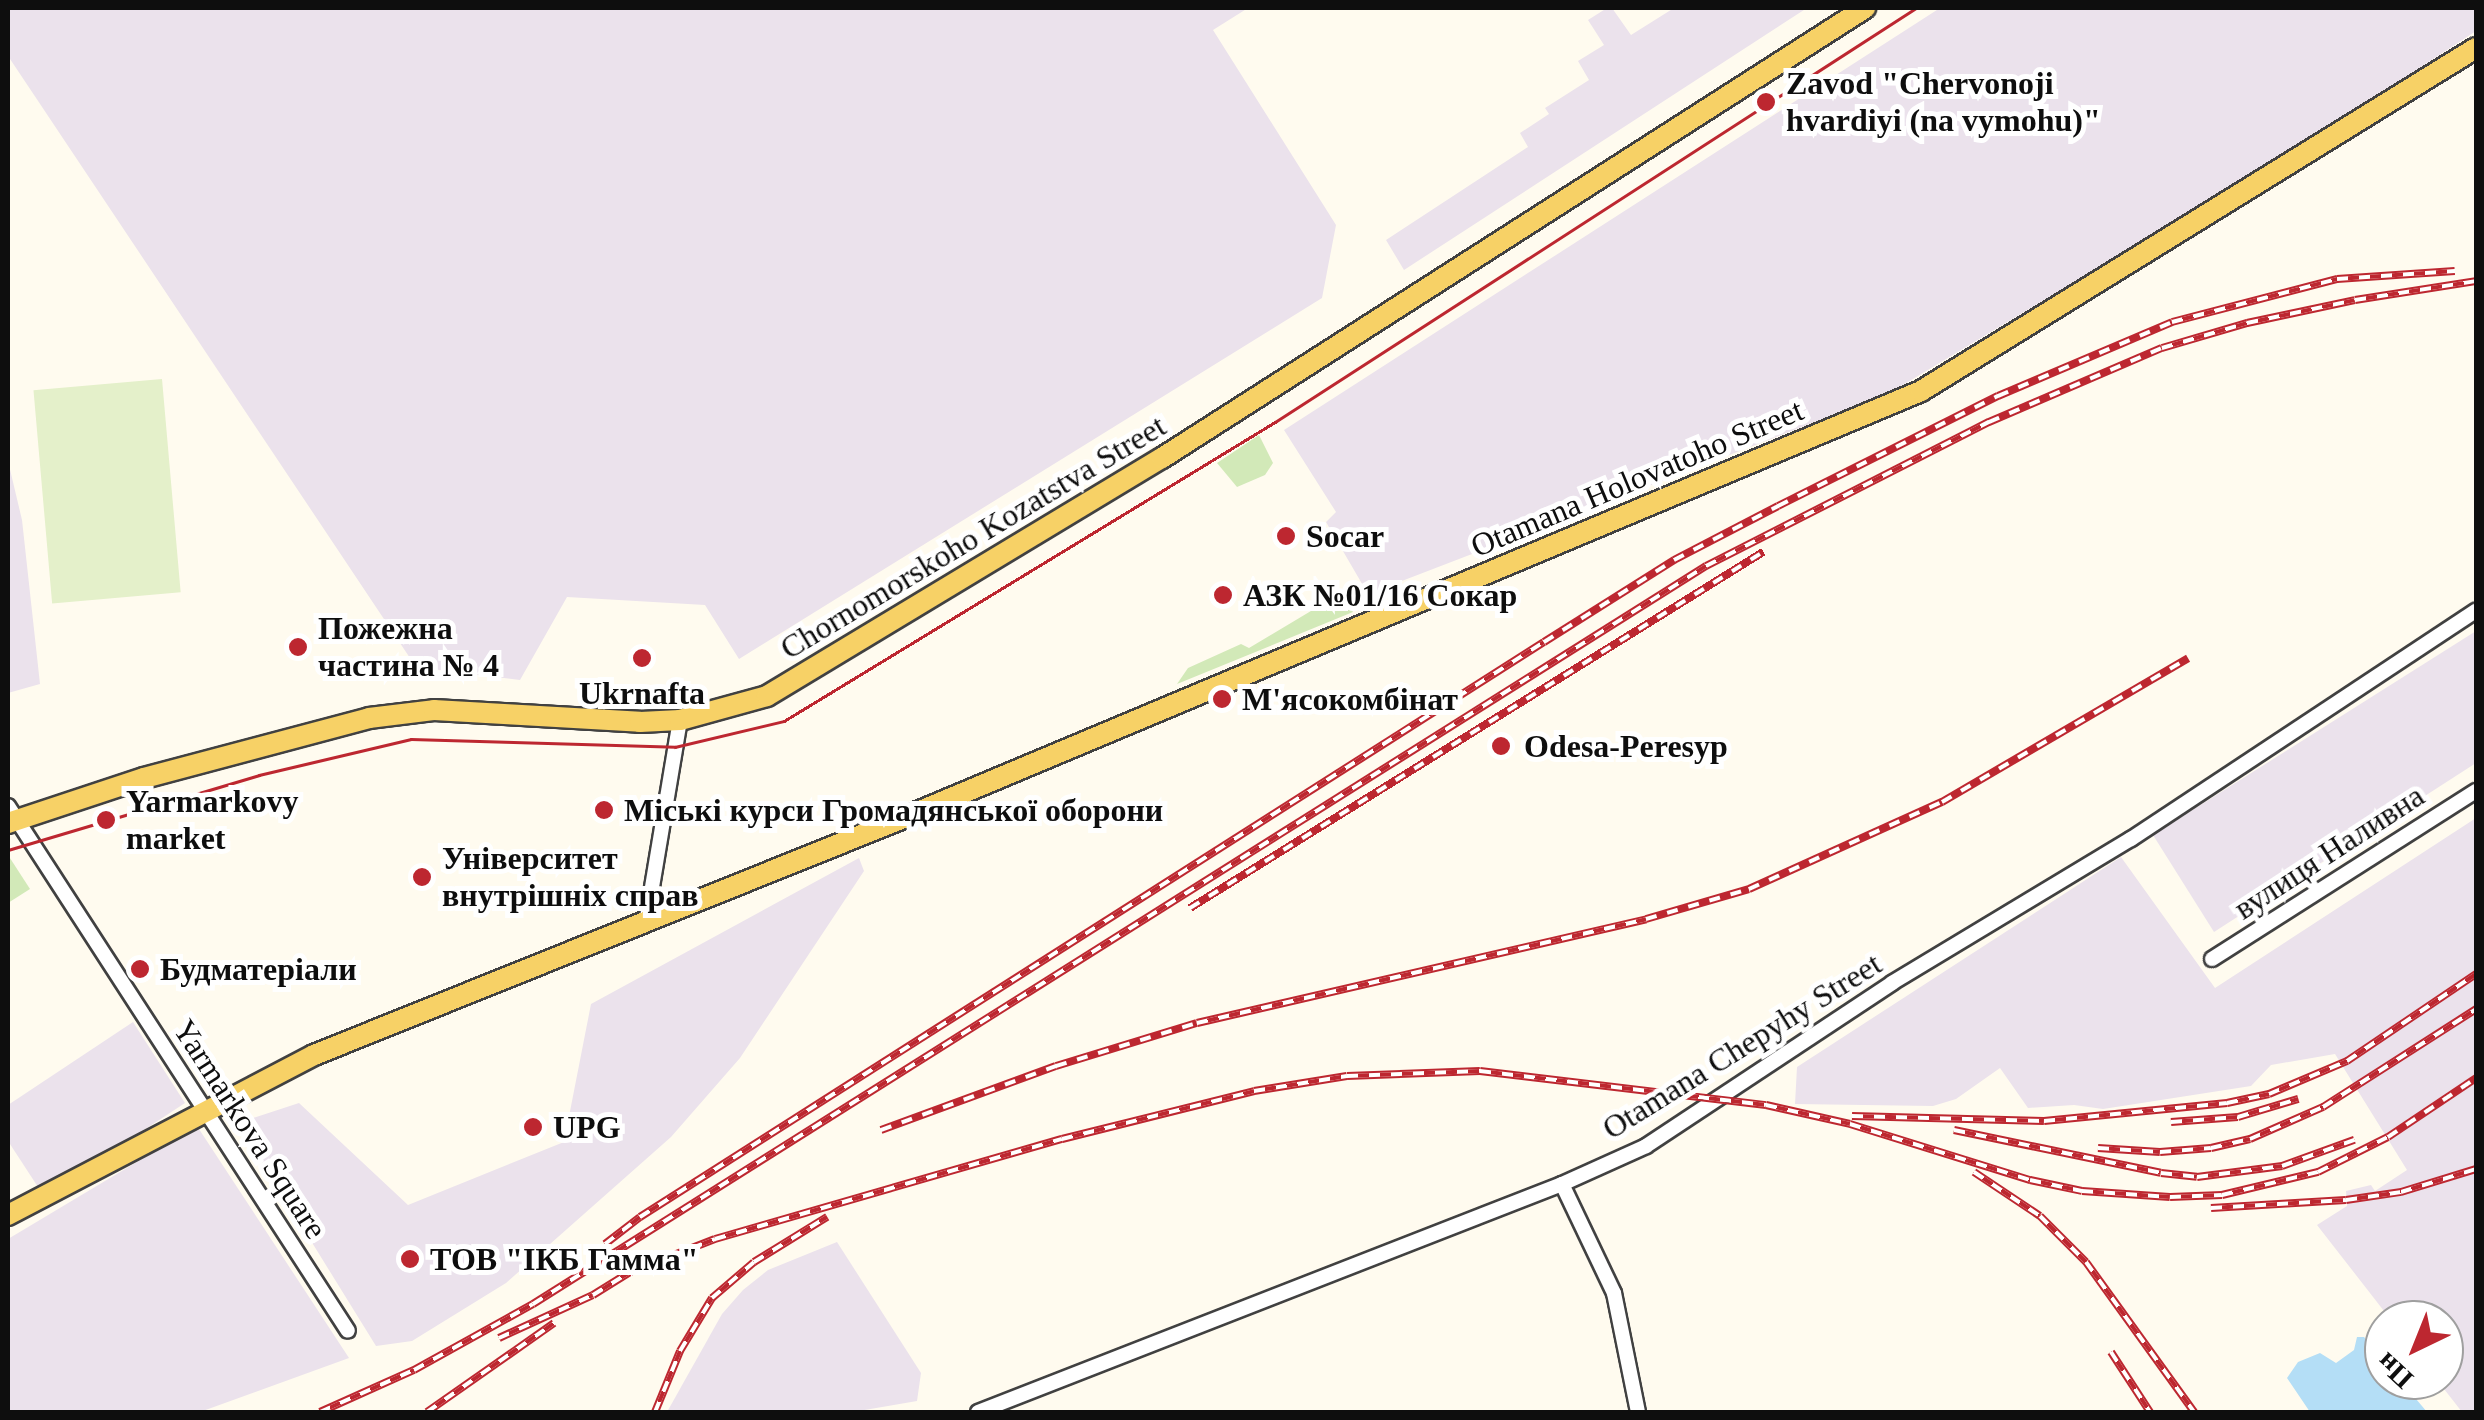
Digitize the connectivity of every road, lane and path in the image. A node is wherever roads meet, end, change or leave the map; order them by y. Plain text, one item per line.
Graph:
1 (1865, 8) edge
2 (2476, 48) edge
3 (2476, 612) edge
4 (680, 720) junction
5 (2476, 791) edge
6 (11, 816) edge
7 (647, 917) junction
8 (2212, 960) dead end
9 (204, 1108) junction
10 (1562, 1184) junction
11 (8, 1214) edge
12 (348, 1332) dead end
13 (978, 1412) edge
14 (1638, 1412) edge

1 - 4 main road, Chornomorskoho Kozatstva Street
2 - 7 main road, Otamana Holovatoho Street
3 - 10 street, Otamana Chepyhy Street
4 - 6 main road, Chornomorskoho Kozatstva Street
4 - 7 street
5 - 8 street, вулиця Наливна
6 - 9 street, Yarmarkova Square
7 - 9 main road, Otamana Holovatoho Street
9 - 11 main road, Otamana Holovatoho Street
9 - 12 street, Yarmarkova Square
10 - 13 street, Otamana Chepyhy Street
10 - 14 street

